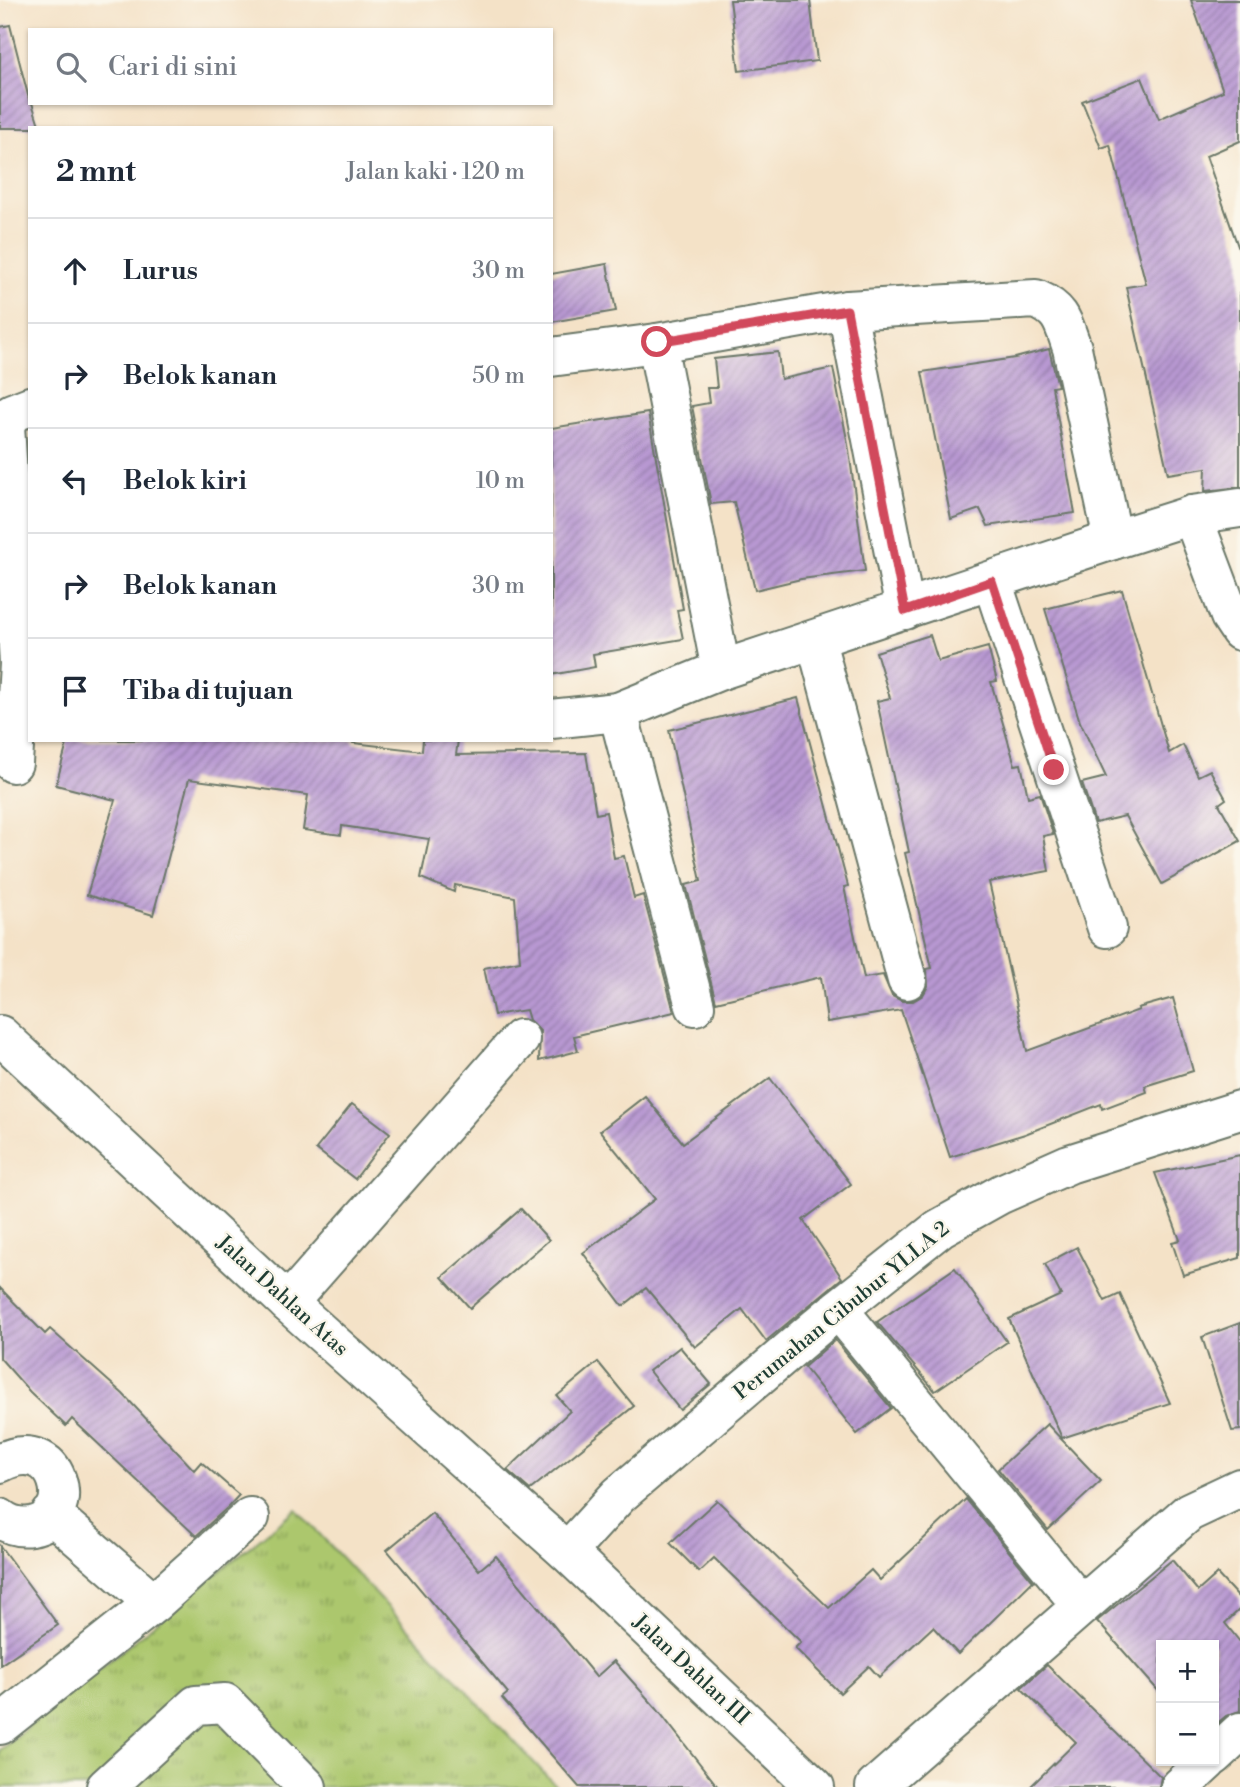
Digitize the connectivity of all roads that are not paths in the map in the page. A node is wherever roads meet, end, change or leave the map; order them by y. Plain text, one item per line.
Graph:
1 (847, 310) junction
2 (657, 342) junction
3 (553, 357) edge
4 (28, 407) edge
5 (1240, 508) edge
6 (1192, 515) junction
7 (1113, 540) junction
8 (992, 581) junction
9 (905, 611) junction
10 (1240, 631) edge
11 (816, 641) junction
12 (24, 664) edge
13 (721, 670) junction
14 (618, 712) junction
15 (553, 719) edge
16 (13, 763) dead end
17 (1107, 928) dead end
18 (907, 980) dead end
19 (695, 1006) dead end
20 (0, 1035) edge
21 (520, 1039) dead end
22 (1240, 1110) edge
23 (288, 1303) junction
24 (838, 1309) junction
25 (0, 1463) edge
26 (1240, 1488) edge
27 (51, 1514) junction
28 (250, 1517) dead end
29 (0, 1518) edge
30 (567, 1552) junction
31 (154, 1603) junction
32 (1081, 1605) junction
33 (0, 1726) edge
34 (1240, 1732) edge
35 (1219, 1751) edge
36 (1203, 1766) edge
37 (106, 1787) edge
38 (307, 1787) edge
39 (815, 1787) edge
40 (875, 1787) edge
41 (1180, 1787) edge

1 - 2 street
1 - 7 street
1 - 9 street
2 - 3 street
2 - 13 street
4 - 12 street
5 - 6 street
6 - 7 street
6 - 10 street
7 - 8 street
8 - 9 street
8 - 17 street
9 - 11 street
11 - 13 street
11 - 18 street
12 - 16 street
13 - 14 street
14 - 15 street
14 - 19 street
20 - 23 street, Jalan Dahlan Atas
21 - 23 street
22 - 24 street, Perumahan Cibubur YLLA 2
23 - 30 street, Jalan Dahlan Atas
24 - 30 street, Perumahan Cibubur YLLA 2
24 - 32 street
25 - 27 street
26 - 32 street
27 - 29 street
27 - 31 street
28 - 31 street
30 - 39 street, Jalan Dahlan III
31 - 33 street
32 - 40 street
34 - 35 street
36 - 41 street
37 - 38 street

